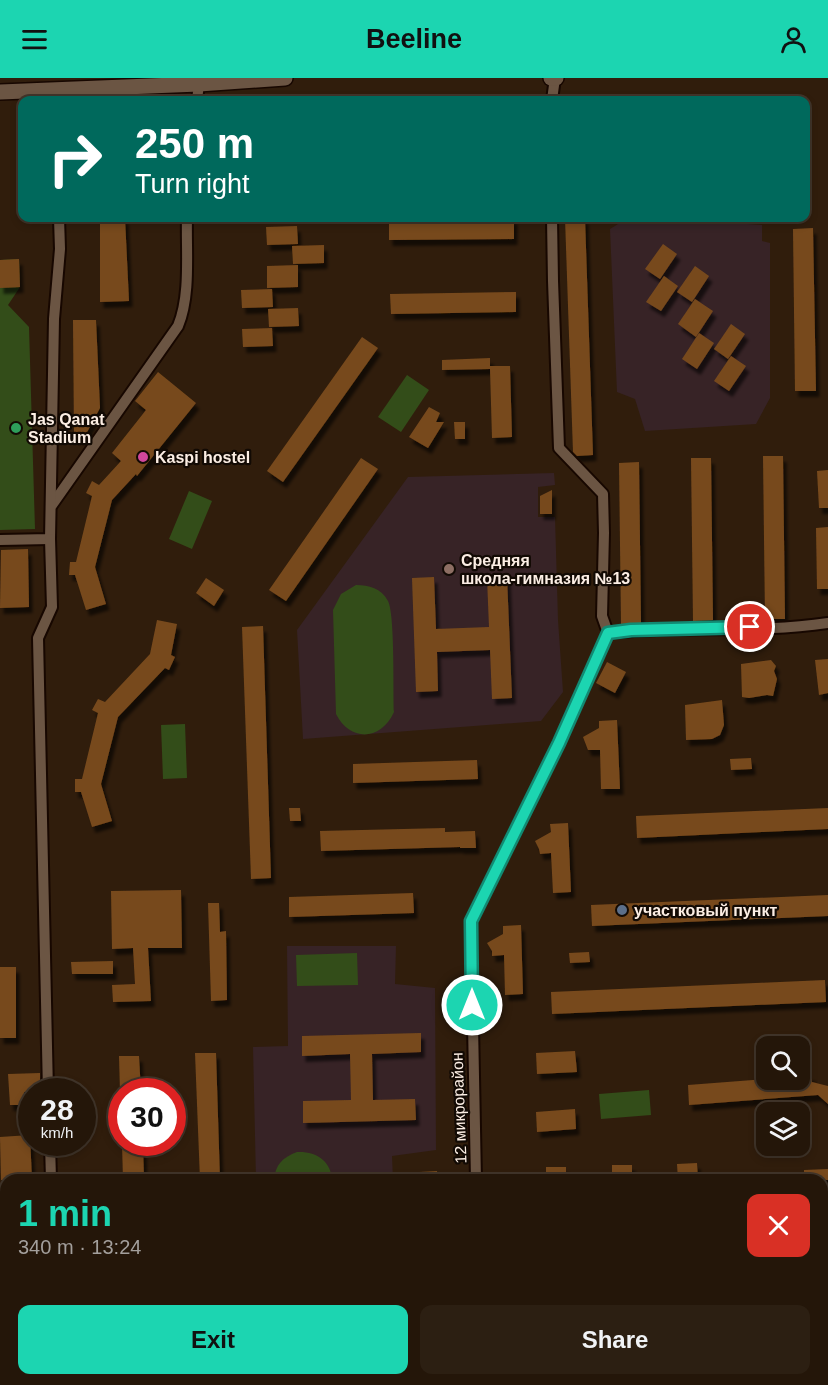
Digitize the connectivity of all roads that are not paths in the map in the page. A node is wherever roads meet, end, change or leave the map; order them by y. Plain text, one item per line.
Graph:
1 (285, 78) edge
2 (554, 78) edge
3 (199, 84) junction
4 (0, 92) edge
5 (52, 95) edge
6 (198, 96) edge
7 (552, 96) edge
8 (59, 222) edge
9 (187, 222) edge
10 (552, 222) edge
11 (52, 505) junction
12 (50, 539) junction
13 (0, 540) edge
14 (828, 623) edge
15 (608, 633) junction
16 (48, 1078) edge
17 (50, 1156) edge
18 (51, 1174) edge
19 (476, 1174) edge

1 - 3 main road
2 - 7 street
3 - 5 main road
3 - 6 street
4 - 5 main road
8 - 11 street
9 - 11 street
10 - 15 street
11 - 12 street
12 - 13 street
12 - 16 street
14 - 15 street
15 - 19 street, 12 микрорайон
17 - 18 street

